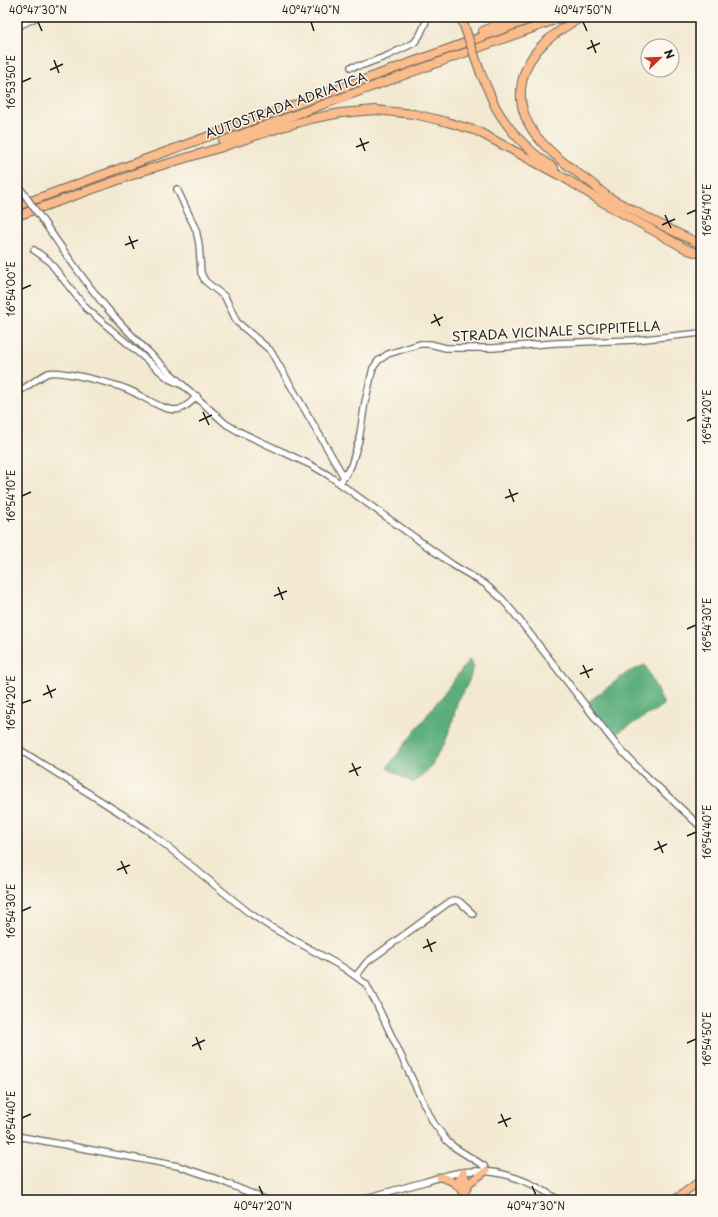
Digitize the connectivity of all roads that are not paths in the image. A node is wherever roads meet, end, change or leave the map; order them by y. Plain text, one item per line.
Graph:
1 (37, 17) edge
2 (428, 17) edge
3 (461, 17) edge
4 (511, 17) edge
5 (536, 17) edge
6 (563, 17) edge
7 (582, 17) edge
8 (17, 27) edge
9 (351, 67) dead end
10 (390, 69) junction
11 (136, 173) junction
12 (570, 178) junction
13 (17, 184) edge
14 (177, 189) dead end
15 (606, 195) junction
16 (17, 206) edge
17 (609, 206) junction
18 (17, 216) edge
19 (701, 244) edge
20 (34, 250) dead end
21 (701, 254) edge
22 (701, 333) edge
23 (188, 388) junction
24 (17, 393) edge
25 (197, 396) junction
26 (344, 477) junction
27 (340, 482) junction
28 (17, 748) edge
29 (701, 827) edge
30 (473, 914) dead end
31 (356, 976) junction
32 (17, 1136) edge
33 (486, 1171) junction
34 (463, 1172) junction
35 (440, 1177) junction
36 (701, 1180) edge
37 (464, 1190) junction
38 (466, 1199) edge
39 (267, 1200) edge
40 (359, 1200) edge
41 (558, 1200) edge
42 (674, 1200) edge

1 - 8 street
2 - 9 street
3 - 12 highway, bridge
4 - 10 highway
5 - 10 highway, AUTOSTRADA ADRIATICA
6 - 11 highway, AUTOSTRADA ADRIATICA
7 - 15 highway
10 - 16 highway, AUTOSTRADA ADRIATICA
11 - 17 highway
11 - 18 highway, AUTOSTRADA ADRIATICA
12 - 15 highway
12 - 17 highway
13 - 23 street, bridge
14 - 26 street
15 - 19 highway
17 - 21 highway
20 - 23 street
22 - 26 street, STRADA VICINALE SCIPPITELLA
23 - 25 street
24 - 25 street
25 - 27 street
26 - 27 street, STRADA VICINALE SCIPPITELLA
27 - 29 street
28 - 31 street
30 - 31 street
31 - 33 street
32 - 39 street
33 - 34 street
33 - 37 main road
33 - 41 street
34 - 35 street
34 - 37 main road
35 - 37 main road
35 - 40 street
36 - 42 main road
37 - 38 main road

